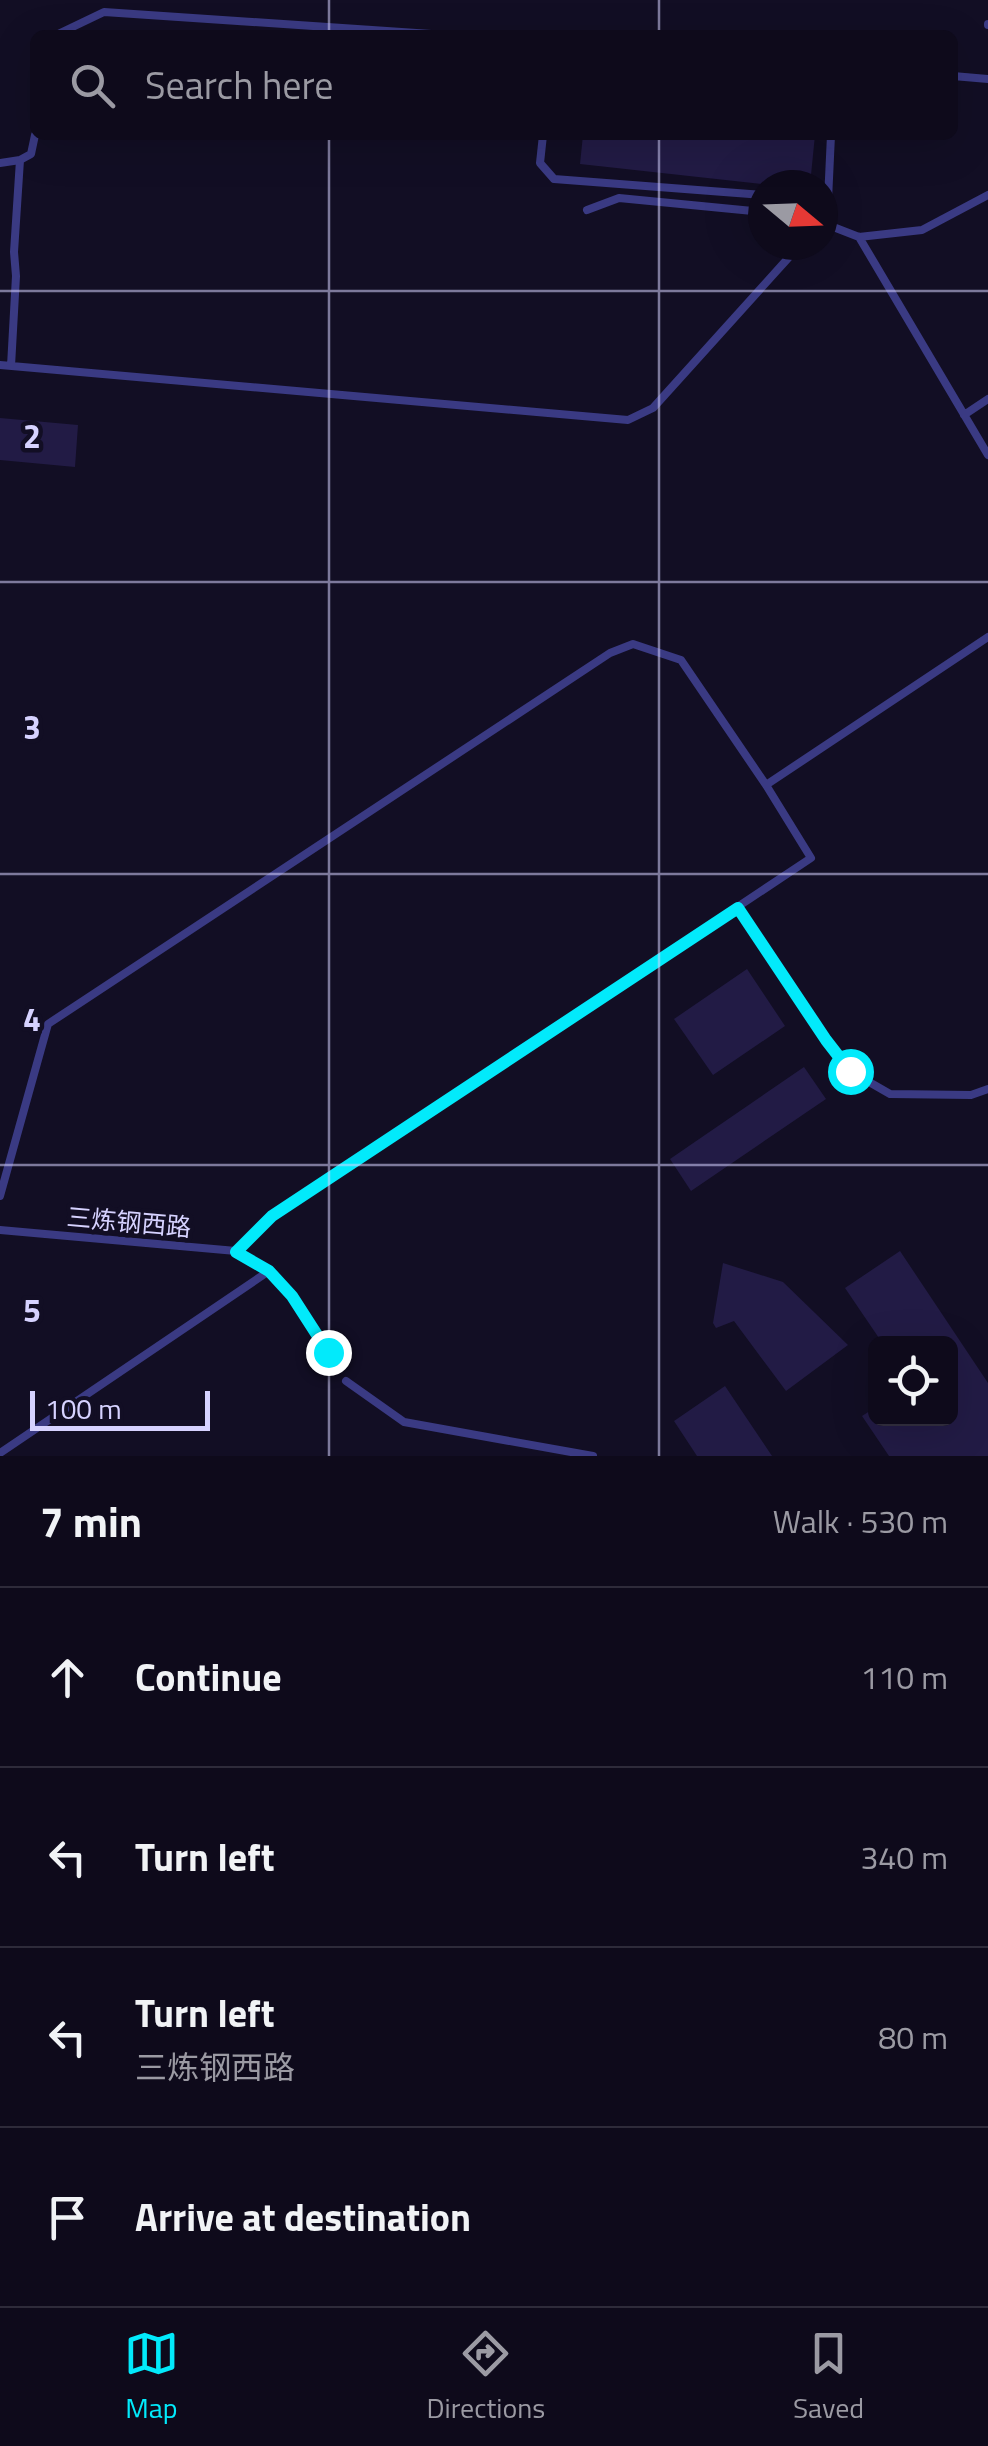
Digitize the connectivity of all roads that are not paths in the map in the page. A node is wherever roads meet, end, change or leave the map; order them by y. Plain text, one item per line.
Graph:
1 (66, 30) edge
2 (372, 30) edge
3 (958, 76) edge
4 (988, 79) edge
5 (34, 140) edge
6 (542, 140) edge
7 (831, 140) edge
8 (20, 160) junction
9 (0, 163) edge
10 (828, 170) edge
11 (748, 194) edge
12 (988, 194) edge
13 (587, 210) dead end
14 (748, 211) edge
15 (838, 226) edge
16 (859, 236) junction
17 (786, 260) edge
18 (0, 365) edge
19 (11, 366) junction
20 (988, 399) edge
21 (964, 415) junction
22 (988, 455) edge
23 (988, 636) edge
24 (766, 785) junction
25 (738, 908) junction
26 (988, 1090) edge
27 (0, 1196) edge
28 (0, 1230) edge
29 (236, 1252) junction
30 (269, 1271) junction
31 (328, 1352) dead end
32 (346, 1381) dead end
33 (0, 1453) edge
34 (593, 1456) edge

1 - 2 lane
3 - 4 lane
5 - 8 lane
6 - 11 lane
7 - 10 lane
8 - 9 lane
8 - 19 lane
12 - 16 lane
13 - 14 lane
15 - 16 lane
16 - 21 lane
17 - 19 lane
18 - 19 lane
20 - 21 lane
21 - 22 lane
23 - 24 lane
24 - 25 lane
24 - 27 lane
25 - 26 lane
25 - 29 lane
28 - 29 lane, 三炼钢西路
29 - 30 lane, 三炼钢西路
30 - 31 lane, 三炼钢西路
30 - 33 lane
32 - 34 lane

